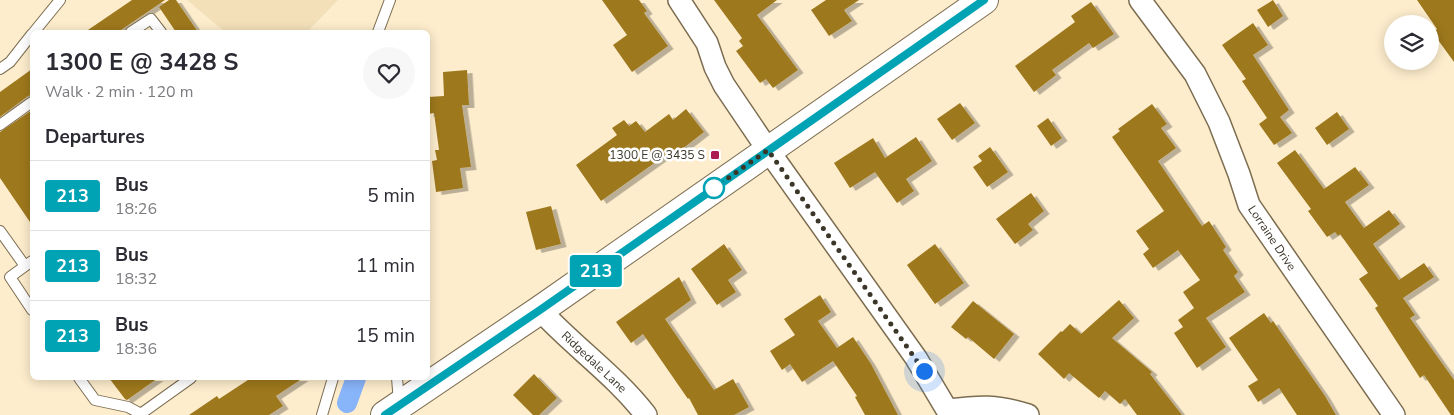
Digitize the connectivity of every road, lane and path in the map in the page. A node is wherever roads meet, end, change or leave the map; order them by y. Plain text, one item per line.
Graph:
1 (60, 0) edge
2 (390, 0) edge
3 (679, 0) edge
4 (984, 0) edge
5 (1140, 0) edge
6 (35, 30) edge
7 (134, 30) edge
8 (159, 30) edge
9 (379, 30) edge
10 (30, 37) edge
11 (0, 69) edge
12 (30, 103) edge
13 (0, 125) edge
14 (768, 150) junction
15 (0, 231) edge
16 (29, 264) edge
17 (30, 307) edge
18 (540, 310) junction
19 (80, 380) edge
20 (188, 380) edge
21 (332, 380) edge
22 (397, 380) edge
23 (392, 410) edge
24 (949, 413) edge
25 (142, 414) edge
26 (322, 415) edge
27 (646, 415) edge
28 (1028, 415) edge
29 (1394, 415) edge

1 - 6 lane
2 - 9 lane
3 - 14 street
4 - 14 main road
5 - 29 street, Lorraine Drive
7 - 8 lane
10 - 11 lane
12 - 13 lane
14 - 18 main road
14 - 24 street
15 - 16 lane
16 - 17 lane
18 - 23 main road
18 - 27 street, Ridgedale Lane
19 - 25 lane
20 - 25 lane
21 - 26 lane
22 - 23 lane
24 - 28 street

